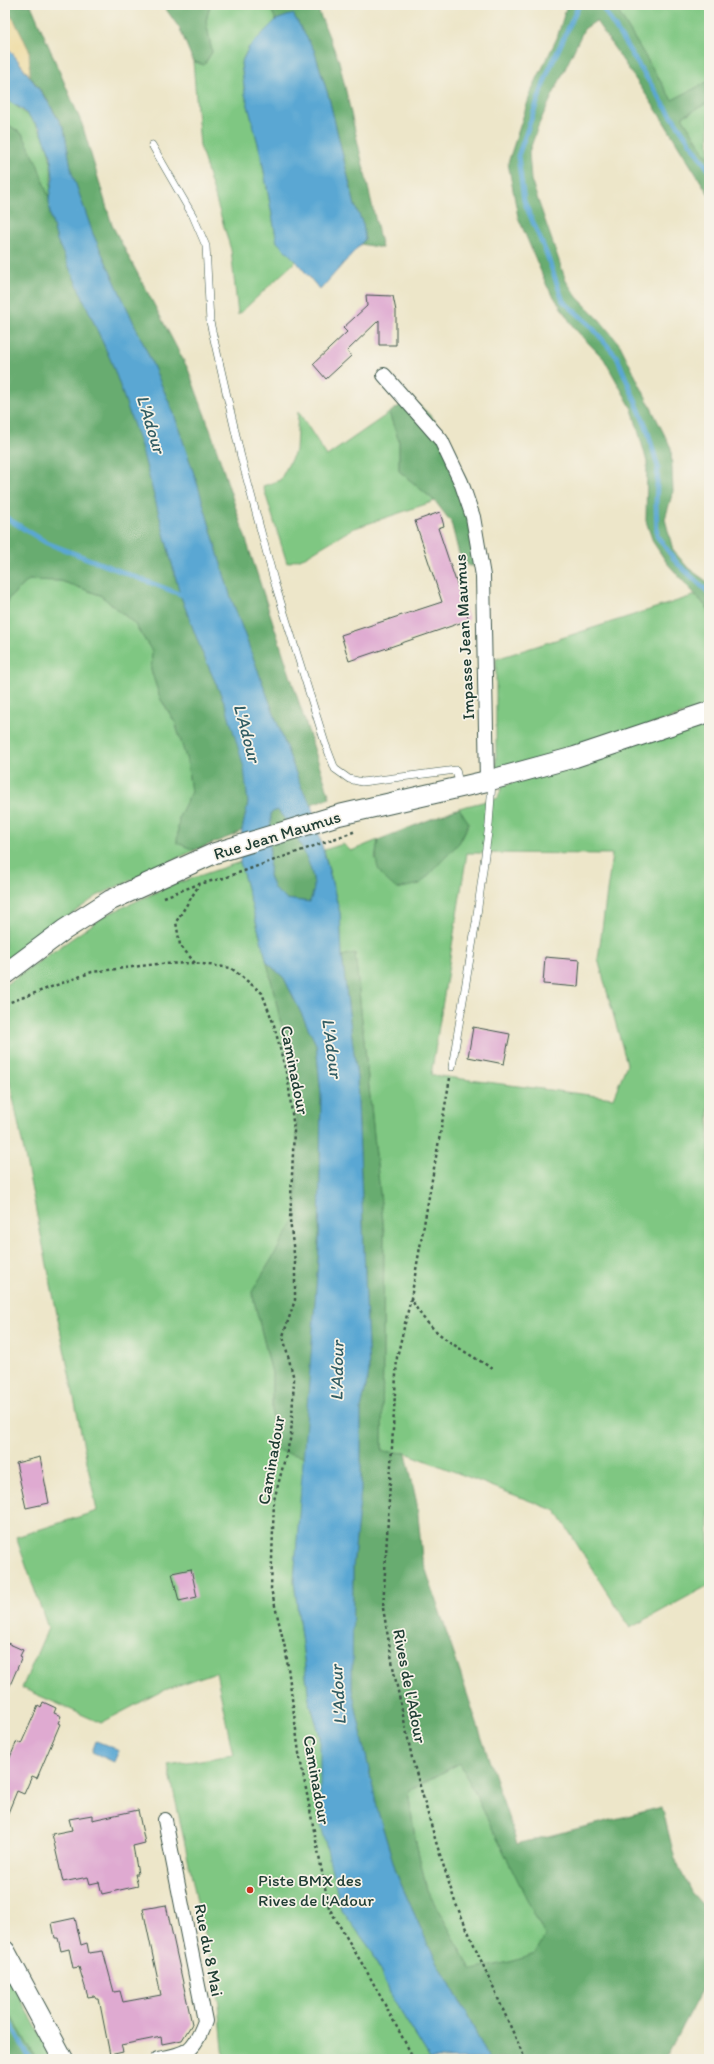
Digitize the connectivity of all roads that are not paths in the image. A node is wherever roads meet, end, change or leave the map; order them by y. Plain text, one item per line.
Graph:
1 (152, 145) dead end
2 (384, 375) dead end
3 (709, 712) edge
4 (490, 780) junction
5 (460, 787) junction
6 (5, 974) edge
7 (452, 1067) road end
8 (165, 1820) dead end
9 (5, 1951) edge
10 (63, 2059) edge
11 (158, 2059) edge

1 - 5 lane
2 - 4 street, Impasse Jean Maumus
3 - 4 main road, Rue Jean Maumus
4 - 5 main road, Rue Jean Maumus
4 - 7 lane
5 - 6 main road, Rue Jean Maumus
8 - 11 street, Rue du 8 Mai
9 - 10 main road

